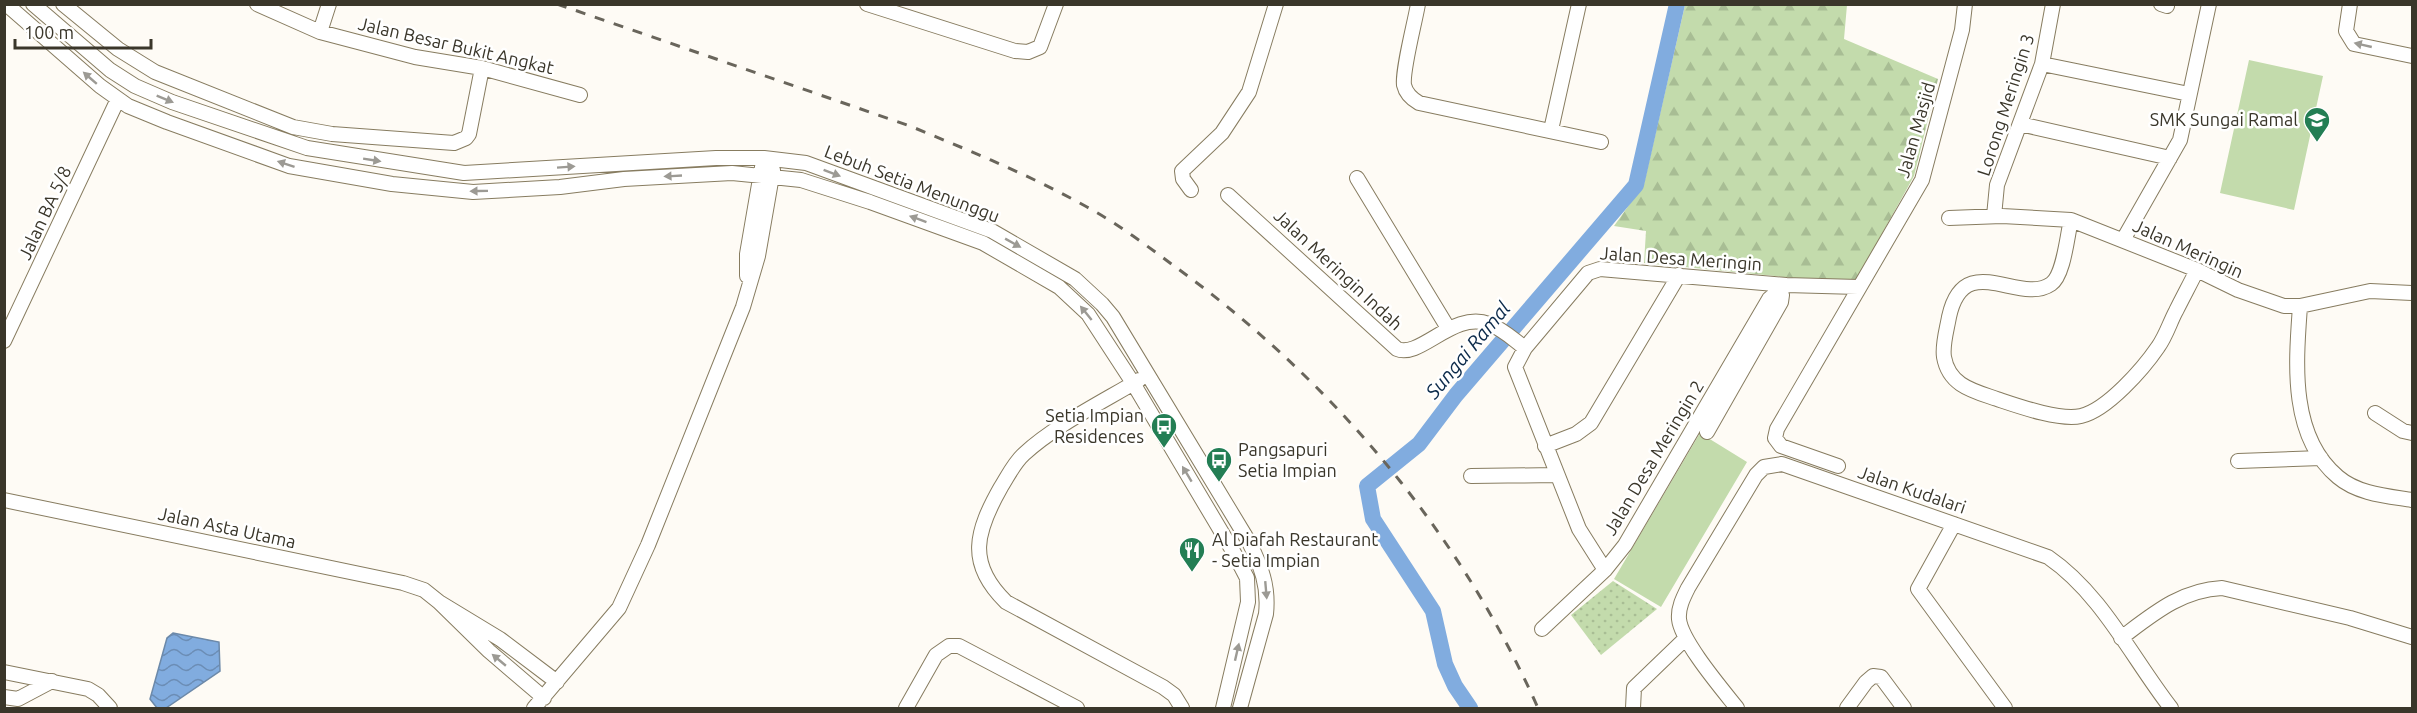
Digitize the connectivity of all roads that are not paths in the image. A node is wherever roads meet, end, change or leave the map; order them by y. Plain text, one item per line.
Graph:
1 (6, 4) edge
2 (63, 4) edge
3 (329, 4) edge
4 (867, 4) edge
5 (1056, 4) edge
6 (1276, 4) edge
7 (1418, 4) edge
8 (1579, 4) edge
9 (1965, 4) edge
10 (2053, 4) edge
11 (2209, 4) edge
12 (2350, 4) edge
13 (263, 6) edge
14 (41, 7) edge
15 (321, 32) junction
16 (2412, 56) edge
17 (2042, 64) junction
18 (482, 68) junction
19 (2189, 94) junction
20 (580, 95) dead end
21 (118, 99) junction
22 (2020, 124) junction
23 (1551, 130) junction
24 (1601, 142) dead end
25 (2170, 158) junction
26 (769, 159) junction
27 (732, 173) junction
28 (766, 177) junction
29 (1357, 178) dead end
30 (1191, 190) dead end
31 (1228, 195) dead end
32 (756, 202) junction
33 (1994, 216) junction
34 (1949, 218) dead end
35 (2071, 220) junction
36 (2123, 240) junction
37 (2197, 270) junction
38 (1679, 275) junction
39 (1819, 286) junction
40 (1858, 287) junction
41 (1782, 289) junction
42 (747, 290) junction
43 (2412, 293) edge
44 (1847, 306) junction
45 (2300, 306) junction
46 (1448, 328) junction
47 (4, 342) edge
48 (1520, 344) junction
49 (1119, 361) junction
50 (1147, 375) junction
51 (1133, 383) junction
52 (1105, 401) junction
53 (1146, 405) junction
54 (2375, 412) dead end
55 (1707, 432) dead end
56 (2412, 433) edge
57 (1545, 446) junction
58 (2321, 458) junction
59 (2238, 460) dead end
60 (1838, 466) dead end
61 (1556, 475) junction
62 (1471, 476) dead end
63 (4, 500) edge
64 (2412, 500) edge
65 (1954, 524) junction
66 (1605, 570) junction
67 (439, 602) junction
68 (1542, 629) dead end
69 (2412, 637) edge
70 (1686, 638) junction
71 (2121, 638) junction
72 (4, 672) edge
73 (52, 681) junction
74 (557, 682) junction
75 (4, 697) edge
76 (539, 703) edge
77 (110, 708) edge
78 (906, 708) edge
79 (1077, 708) edge
80 (1182, 708) edge
81 (1223, 708) edge
82 (1240, 708) edge
83 (1634, 708) edge
84 (1737, 708) edge
85 (1847, 708) edge
86 (1904, 708) edge
87 (2006, 708) edge
88 (2171, 708) edge

21 -> 1 street
2 - 18 street
3 - 15 street
4 - 5 street
6 - 30 street
7 - 23 street
8 - 23 street
9 - 40 street, Jalan Masjid
10 - 17 street, Lorong Meringin 3
11 - 19 street
16 -> 12 street
13 - 15 street, Jalan Besar Bukit Angkat
14 -> 26 street, Lebuh Setia Menunggu
15 - 18 street, Jalan Besar Bukit Angkat
17 - 19 street
17 - 22 street, Lorong Meringin 3
18 - 20 street, Jalan Besar Bukit Angkat
19 - 25 street
27 -> 21 street
21 - 47 street, Jalan BA 5/8
22 - 25 street
22 - 33 street, Lorong Meringin 3
23 - 24 street
25 - 36 street
26 - 28 street
26 -> 50 street, Lebuh Setia Menunggu
27 - 28 street, Lebuh Setia Menunggu
27 - 32 street
28 - 32 street
28 - 42 street
49 -> 28 street, Lebuh Setia Menunggu
29 - 46 street
31 - 46 street, Jalan Meringin Indah
32 - 42 street
33 - 34 street, Jalan Meringin
33 - 35 street, Jalan Meringin
35 - 36 street, Jalan Meringin
35 - 37 street
36 - 37 street, Jalan Meringin
37 - 45 street, Jalan Meringin
38 - 41 street, Jalan Desa Meringin
38 - 48 street, Jalan Desa Meringin
38 - 57 street
39 - 40 street, Jalan Desa Meringin
39 - 41 street, Jalan Desa Meringin
39 - 44 street
40 - 44 street, Jalan Masjid
41 - 55 street, Jalan Desa Meringin 2
41 - 66 street, Jalan Desa Meringin 2
42 - 74 street
43 - 45 street, Jalan Meringin
44 - 60 street, Jalan Masjid
45 - 58 street
46 - 48 street, Jalan Meringin Indah
48 - 57 street, Jalan Desa Meringin
49 - 51 street, Lebuh Setia Menunggu
49 - 52 street
50 - 51 street
50 -> 82 street, Lebuh Setia Menunggu
51 - 52 street
51 - 53 street, Lebuh Setia Menunggu
52 - 53 street
52 - 80 street
81 -> 53 street
54 - 56 street
57 - 61 street
58 - 59 street
58 - 64 street
61 - 62 street
61 - 66 street
63 - 67 street, Jalan Asta Utama
65 - 70 street, Jalan Kudalari
65 - 71 street, Jalan Kudalari
65 - 87 street
66 - 68 street, Jalan Desa Meringin 2
67 - 74 street, Jalan Asta Utama
76 -> 67 street, Jalan Asta Utama
69 - 71 street
70 - 83 street
70 - 84 street
71 - 88 street, Jalan Kudalari
72 - 73 street
73 - 75 street
73 - 77 street
74 - 76 street
78 - 79 street
85 - 86 street

